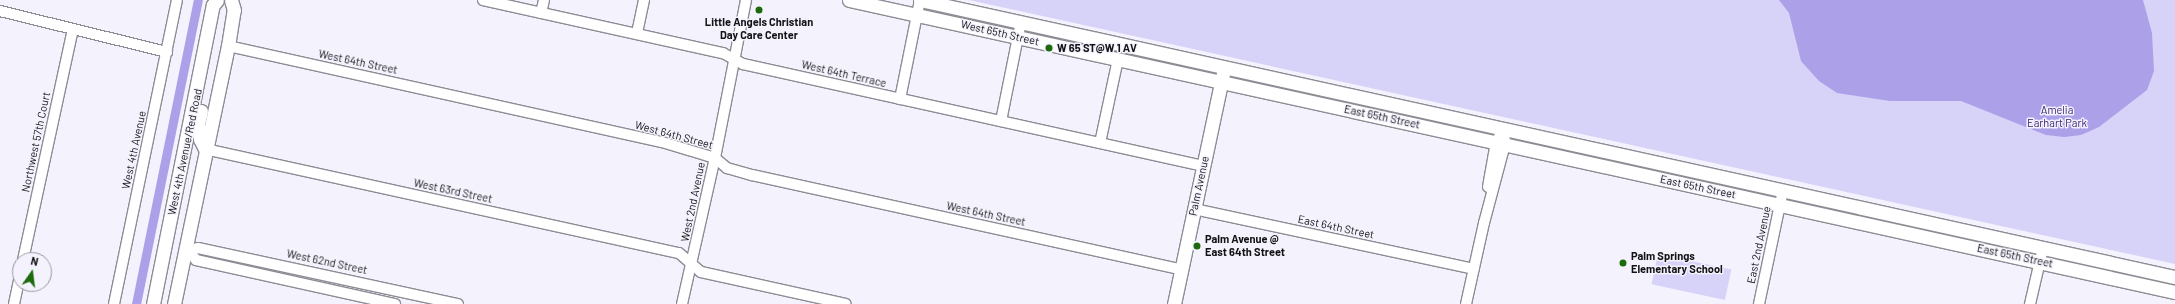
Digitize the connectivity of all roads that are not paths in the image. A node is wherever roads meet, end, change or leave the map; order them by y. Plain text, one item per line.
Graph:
1 (177, 0) edge
2 (217, 0) edge
3 (231, 0) edge
4 (483, 0) edge
5 (544, 0) edge
6 (644, 0) edge
7 (849, 0) edge
8 (920, 0) edge
9 (747, 2) edge
10 (0, 11) edge
11 (541, 13) junction
12 (917, 15) junction
13 (1021, 22) junction
14 (73, 29) junction
15 (637, 33) junction
16 (1017, 37) junction
17 (228, 46) junction
18 (167, 52) junction
19 (734, 58) junction
20 (1118, 59) junction
21 (1224, 67) junction
22 (200, 80) junction
23 (1221, 82) junction
24 (900, 99) junction
25 (1001, 121) junction
26 (1504, 129) junction
27 (1100, 143) junction
28 (1500, 143) junction
29 (205, 149) junction
30 (715, 158) junction
31 (1203, 166) junction
32 (180, 176) junction
33 (1783, 190) junction
34 (1780, 205) junction
35 (1194, 209) junction
36 (2043, 248) junction
37 (188, 251) junction
38 (25, 252) edge
39 (2040, 262) junction
40 (692, 264) junction
41 (1181, 269) junction
42 (1474, 269) junction
43 (2175, 277) edge
44 (16, 292) edge
45 (2175, 292) edge
46 (14, 304) edge
47 (114, 304) edge
48 (153, 304) edge
49 (174, 304) edge
50 (395, 304) edge
51 (458, 304) edge
52 (682, 304) edge
53 (846, 304) edge
54 (1174, 304) edge
55 (1466, 304) edge
56 (1759, 304) edge
57 (2030, 304) edge

1 - 18 street, West 4th Avenue
2 - 22 main road, West 4th Avenue/Red Road
3 - 17 main road, West 4th Avenue/Red Road
4 - 11 street, West 64th Terrace
5 - 11 street
6 - 15 street
7 - 12 main road, West 65th Street
8 - 12 street
8 - 13 main road, West 65th Street
9 - 19 street, West 2nd Avenue
10 - 14 street
11 - 15 street, West 64th Terrace
12 - 16 main road, West 65th Street
12 - 24 street
13 - 16 street
13 - 21 main road, West 65th Street
14 - 18 street
14 - 38 street, Northwest 57th Court
15 - 19 street, West 64th Terrace
16 - 20 main road, West 65th Street
16 - 25 street
17 - 29 main road, West 4th Avenue/Red Road
17 - 30 street, West 64th Street
18 - 47 street, West 4th Avenue
19 - 24 street, West 64th Terrace
19 - 30 street, West 2nd Avenue
20 - 23 main road, West 65th Street
20 - 27 street
21 - 23 main road, Palm Avenue
21 - 26 main road, East 65th Street
22 - 29 main road
22 - 32 main road, West 4th Avenue/Red Road
23 - 28 main road, East 65th Street
23 - 31 main road, Palm Avenue
24 - 25 street, West 64th Terrace
25 - 27 street, West 64th Terrace
26 - 28 street
26 - 33 main road, East 65th Street
27 - 31 street, West 64th Terrace
28 - 34 main road, East 65th Street
28 - 42 street
29 - 32 main road
29 - 37 main road, West 4th Avenue/Red Road
29 - 40 street, West 63rd Street
30 - 40 street, West 2nd Avenue
30 - 41 street, West 64th Street
31 - 35 main road, Palm Avenue
32 - 48 main road, West 4th Avenue/Red Road
33 - 34 street, East 2nd Avenue
33 - 36 main road, East 65th Street
34 - 39 main road, East 65th Street
34 - 56 street, East 2nd Avenue
35 - 41 main road, Palm Avenue
35 - 42 street, East 64th Street
36 - 39 street
36 - 43 main road, East 65th Street
37 - 49 main road, West 4th Avenue/Red Road
37 - 50 street
37 - 51 street, West 62nd Street
39 - 45 main road, East 65th Street
39 - 57 street
40 - 52 street, West 2nd Avenue
40 - 53 street
41 - 54 main road, Palm Avenue
42 - 55 street
44 - 46 street

